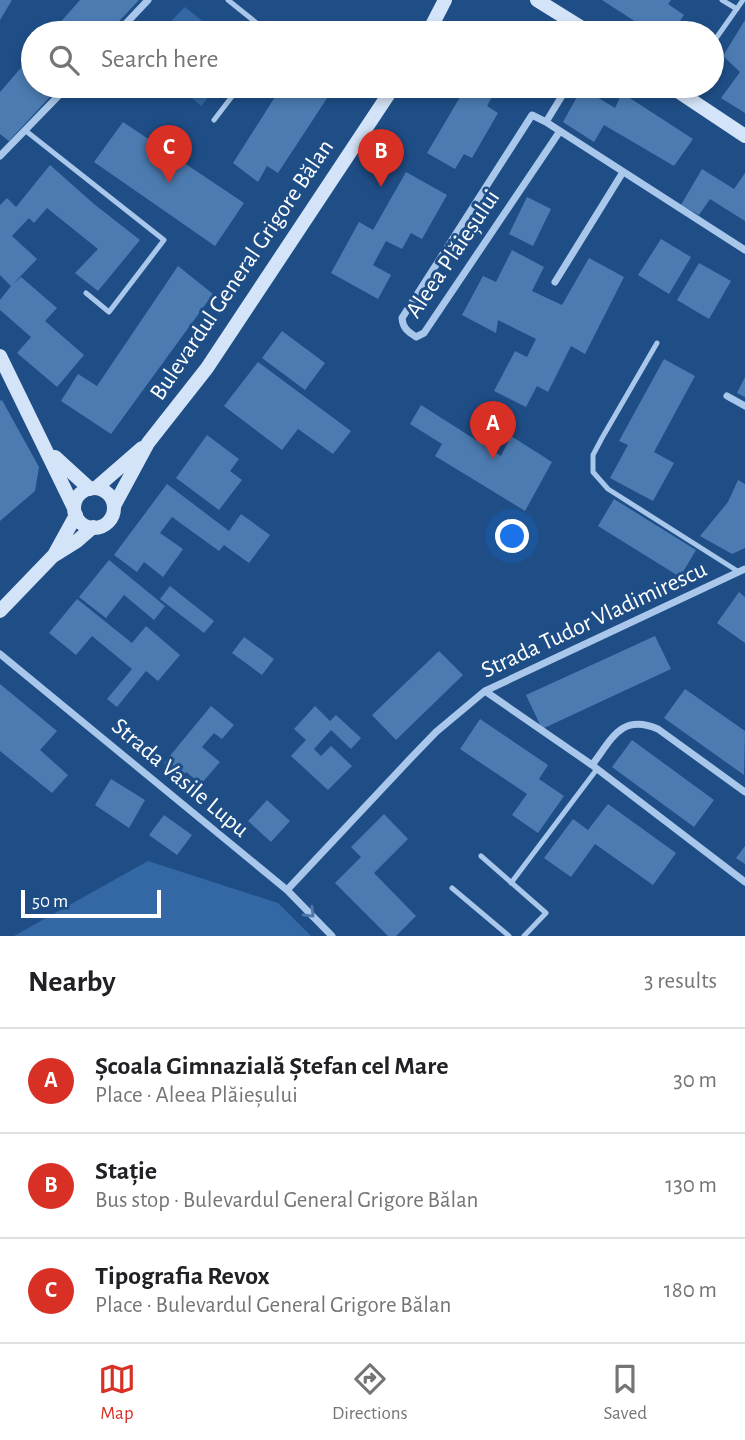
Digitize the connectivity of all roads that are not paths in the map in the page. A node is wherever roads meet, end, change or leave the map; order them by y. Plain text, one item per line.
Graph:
1 (148, 0) edge
2 (228, 0) edge
3 (445, 0) edge
4 (456, 0) edge
5 (537, 0) edge
6 (722, 0) edge
7 (743, 0) edge
8 (737, 9) junction
9 (438, 18) junction
10 (128, 21) edge
11 (254, 21) edge
12 (436, 21) edge
13 (571, 21) edge
14 (724, 27) edge
15 (57, 98) edge
16 (231, 98) edge
17 (386, 98) edge
18 (561, 98) edge
19 (691, 98) edge
20 (215, 121) dead end
21 (546, 122) junction
22 (26, 131) junction
23 (560, 131) junction
24 (745, 136) edge
25 (0, 156) edge
26 (623, 172) junction
27 (745, 250) edge
28 (555, 282) dead end
29 (86, 293) dead end
30 (657, 343) dead end
31 (0, 356) edge
32 (727, 396) dead end
33 (745, 406) edge
34 (148, 443) junction
35 (47, 448) junction
36 (93, 488) junction
37 (114, 506) junction
38 (75, 511) junction
39 (93, 527) junction
40 (53, 556) junction
41 (743, 573) edge
42 (0, 611) edge
43 (0, 654) edge
44 (485, 691) junction
45 (594, 767) junction
46 (745, 792) edge
47 (481, 856) dead end
48 (745, 881) edge
49 (511, 883) junction
50 (452, 888) dead end
51 (287, 890) junction
52 (332, 936) edge
53 (509, 936) edge
54 (524, 936) edge

1 - 10 street
2 - 11 lane
3 - 9 street
4 - 9 street
5 - 13 street
6 - 8 lane
7 - 8 lane
8 - 14 lane
9 - 12 street
15 - 22 street
16 - 20 lane
17 - 34 street, Bulevardul General Grigore Bălan
18 - 21 street
19 - 24 street
21 - 23 street
21 - 23 street, Aleea Plăieșului
22 - 25 street
22 - 29 lane
23 - 26 street
26 - 27 street
26 - 28 street
30 - 41 lane
31 - 35 street
32 - 33 street
34 - 36 street, Bulevardul General Grigore Bălan
34 - 37 street, Bulevardul General Grigore Bălan
35 - 36 street
35 - 38 street
36 - 37 street
36 - 38 street
37 - 39 street
38 - 39 street
38 - 40 street
39 - 40 street
40 - 42 street
41 - 44 street, Strada Tudor Vladimirescu
43 - 51 street, Strada Vasile Lupu
44 - 45 street
44 - 51 street, Strada Tudor Vladimirescu
45 - 46 street
45 - 48 street
45 - 49 lane
47 - 49 lane
49 - 54 lane
50 - 53 lane
51 -> 52 street, Strada Vasile Lupu

